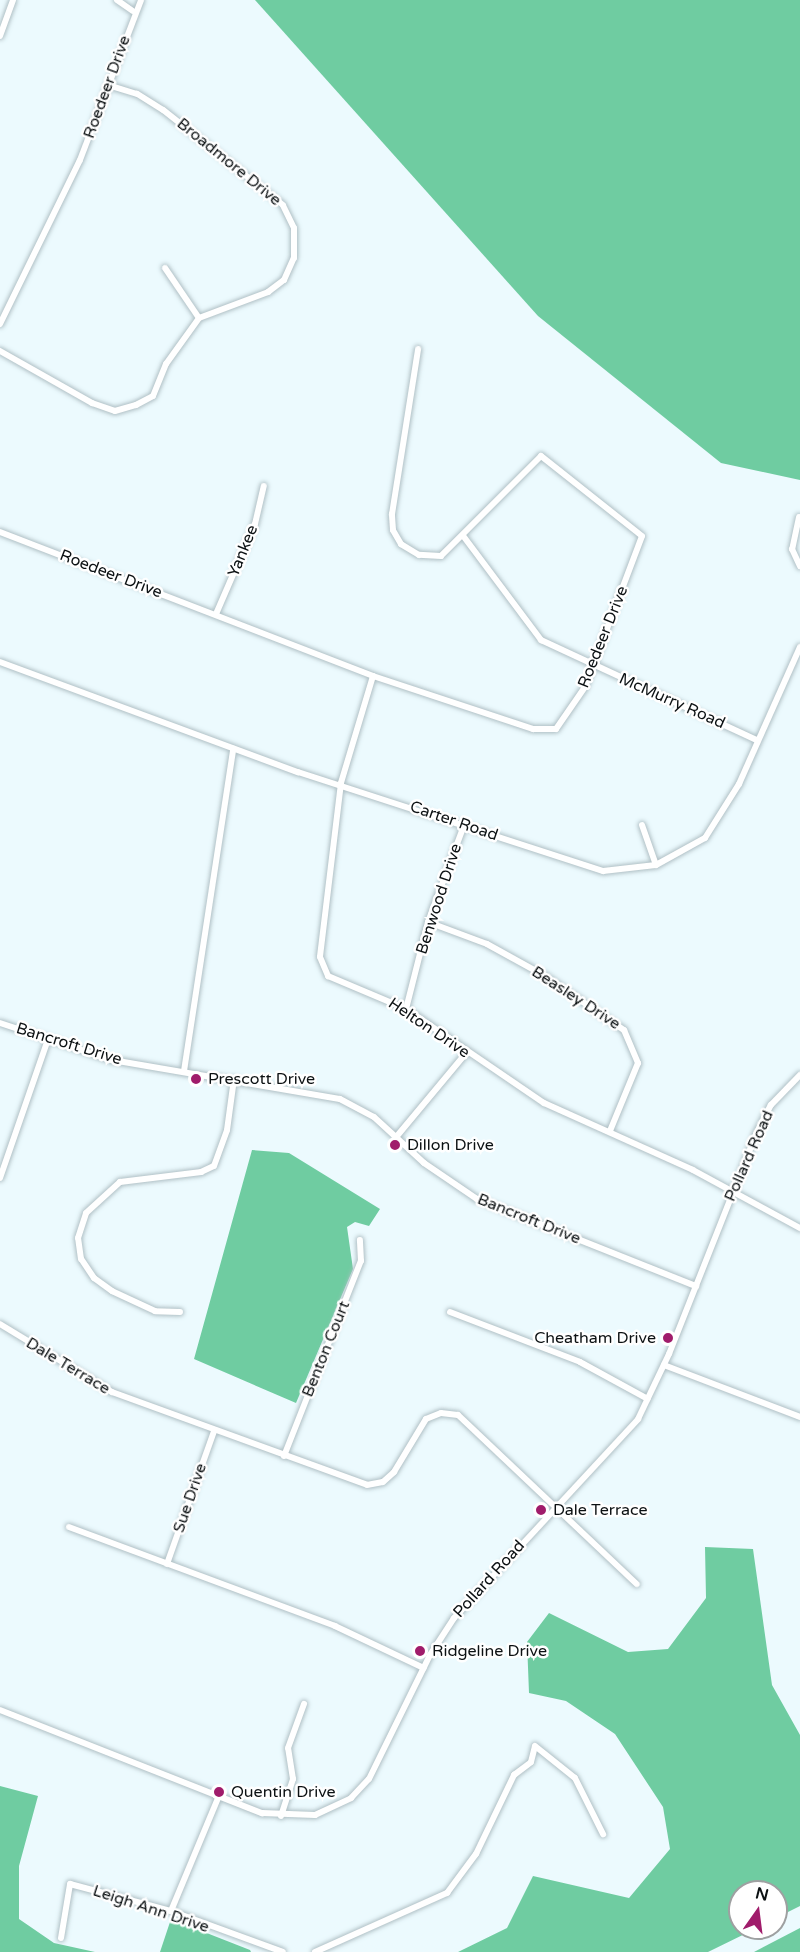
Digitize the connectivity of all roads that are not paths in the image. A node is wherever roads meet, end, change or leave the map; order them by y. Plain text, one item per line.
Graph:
1 (13, 0) edge
2 (117, 0) edge
3 (141, 0) edge
4 (134, 11) junction
5 (0, 36) edge
6 (108, 85) junction
7 (165, 268) dead end
8 (199, 318) junction
9 (0, 324) edge
10 (418, 349) dead end
11 (0, 351) edge
12 (264, 486) dead end
13 (799, 517) edge
14 (0, 532) edge
15 (465, 537) junction
16 (800, 566) edge
17 (216, 614) junction
18 (800, 647) edge
19 (0, 662) edge
20 (592, 666) junction
21 (373, 676) junction
22 (756, 740) junction
23 (233, 749) junction
24 (341, 783) junction
25 (464, 825) junction
26 (642, 825) dead end
27 (656, 865) junction
28 (428, 922) junction
29 (406, 1009) junction
30 (0, 1023) edge
31 (48, 1039) junction
32 (466, 1052) junction
33 (184, 1071) junction
34 (800, 1076) edge
35 (234, 1079) junction
36 (610, 1131) junction
37 (397, 1136) junction
38 (0, 1178) edge
39 (733, 1190) junction
40 (800, 1228) edge
41 (360, 1240) dead end
42 (696, 1286) junction
43 (180, 1312) dead end
44 (450, 1312) dead end
45 (0, 1324) edge
46 (664, 1365) junction
47 (648, 1399) junction
48 (800, 1417) edge
49 (214, 1431) junction
50 (284, 1456) junction
51 (557, 1505) junction
52 (69, 1527) dead end
53 (167, 1564) junction
54 (637, 1584) dead end
55 (424, 1668) junction
56 (304, 1704) dead end
57 (0, 1710) edge
58 (218, 1798) junction
59 (281, 1816) junction
60 (603, 1834) dead end
61 (171, 1911) junction
62 (61, 1938) dead end
63 (283, 1952) edge
64 (315, 1952) edge

1 - 5 street
2 - 4 street
3 - 4 street, Roedeer Drive
4 - 6 street, Roedeer Drive
6 - 8 street, Broadmore Drive
6 - 9 street, Roedeer Drive
7 - 8 street
8 - 11 street
10 - 15 street, Roedeer Drive
12 - 17 street, Yankee
13 - 16 street
14 - 17 street, Roedeer Drive
15 - 20 street, McMurry Road
15 - 20 street, Roedeer Drive
17 - 21 street, Roedeer Drive
18 - 22 street, Carter Road
19 - 23 street, Carter Road
20 - 21 street, Roedeer Drive
20 - 22 street, McMurry Road
21 - 24 street, Helton Drive
22 - 27 street, Carter Road
23 - 24 street, Carter Road
23 - 33 street
24 - 25 street, Carter Road
24 - 29 street, Helton Drive
25 - 27 street, Carter Road
25 - 28 street, Benwood Drive
26 - 27 street
28 - 29 street, Benwood Drive
28 - 36 street, Beasley Drive
29 - 32 street, Helton Drive
30 - 31 street, Bancroft Drive
31 - 33 street, Bancroft Drive
31 - 38 street
32 - 36 street, Helton Drive
32 - 37 street
33 - 35 street, Bancroft Drive
34 - 39 street, Pollard Road
35 - 37 street, Bancroft Drive
35 - 43 street
36 - 39 street, Helton Drive
37 - 42 street, Bancroft Drive
39 - 40 street, Helton Drive
39 - 42 street, Pollard Road
41 - 50 street, Benton Court
42 - 46 street, Pollard Road
44 - 47 street
45 - 49 street, Dale Terrace
46 - 47 street, Pollard Road
46 - 48 street
47 - 51 street, Pollard Road
49 - 50 street, Dale Terrace
49 - 53 street, Sue Drive
50 - 51 street, Dale Terrace
51 - 54 street, Dale Terrace
51 - 55 street, Pollard Road
52 - 53 street
53 - 55 street
55 - 59 street, Pollard Road
56 - 59 street
57 - 58 street, Pollard Road
58 - 59 street, Pollard Road
58 - 61 street
60 - 64 street
61 - 62 street, Leigh Ann Drive
61 - 63 street, Leigh Ann Drive

